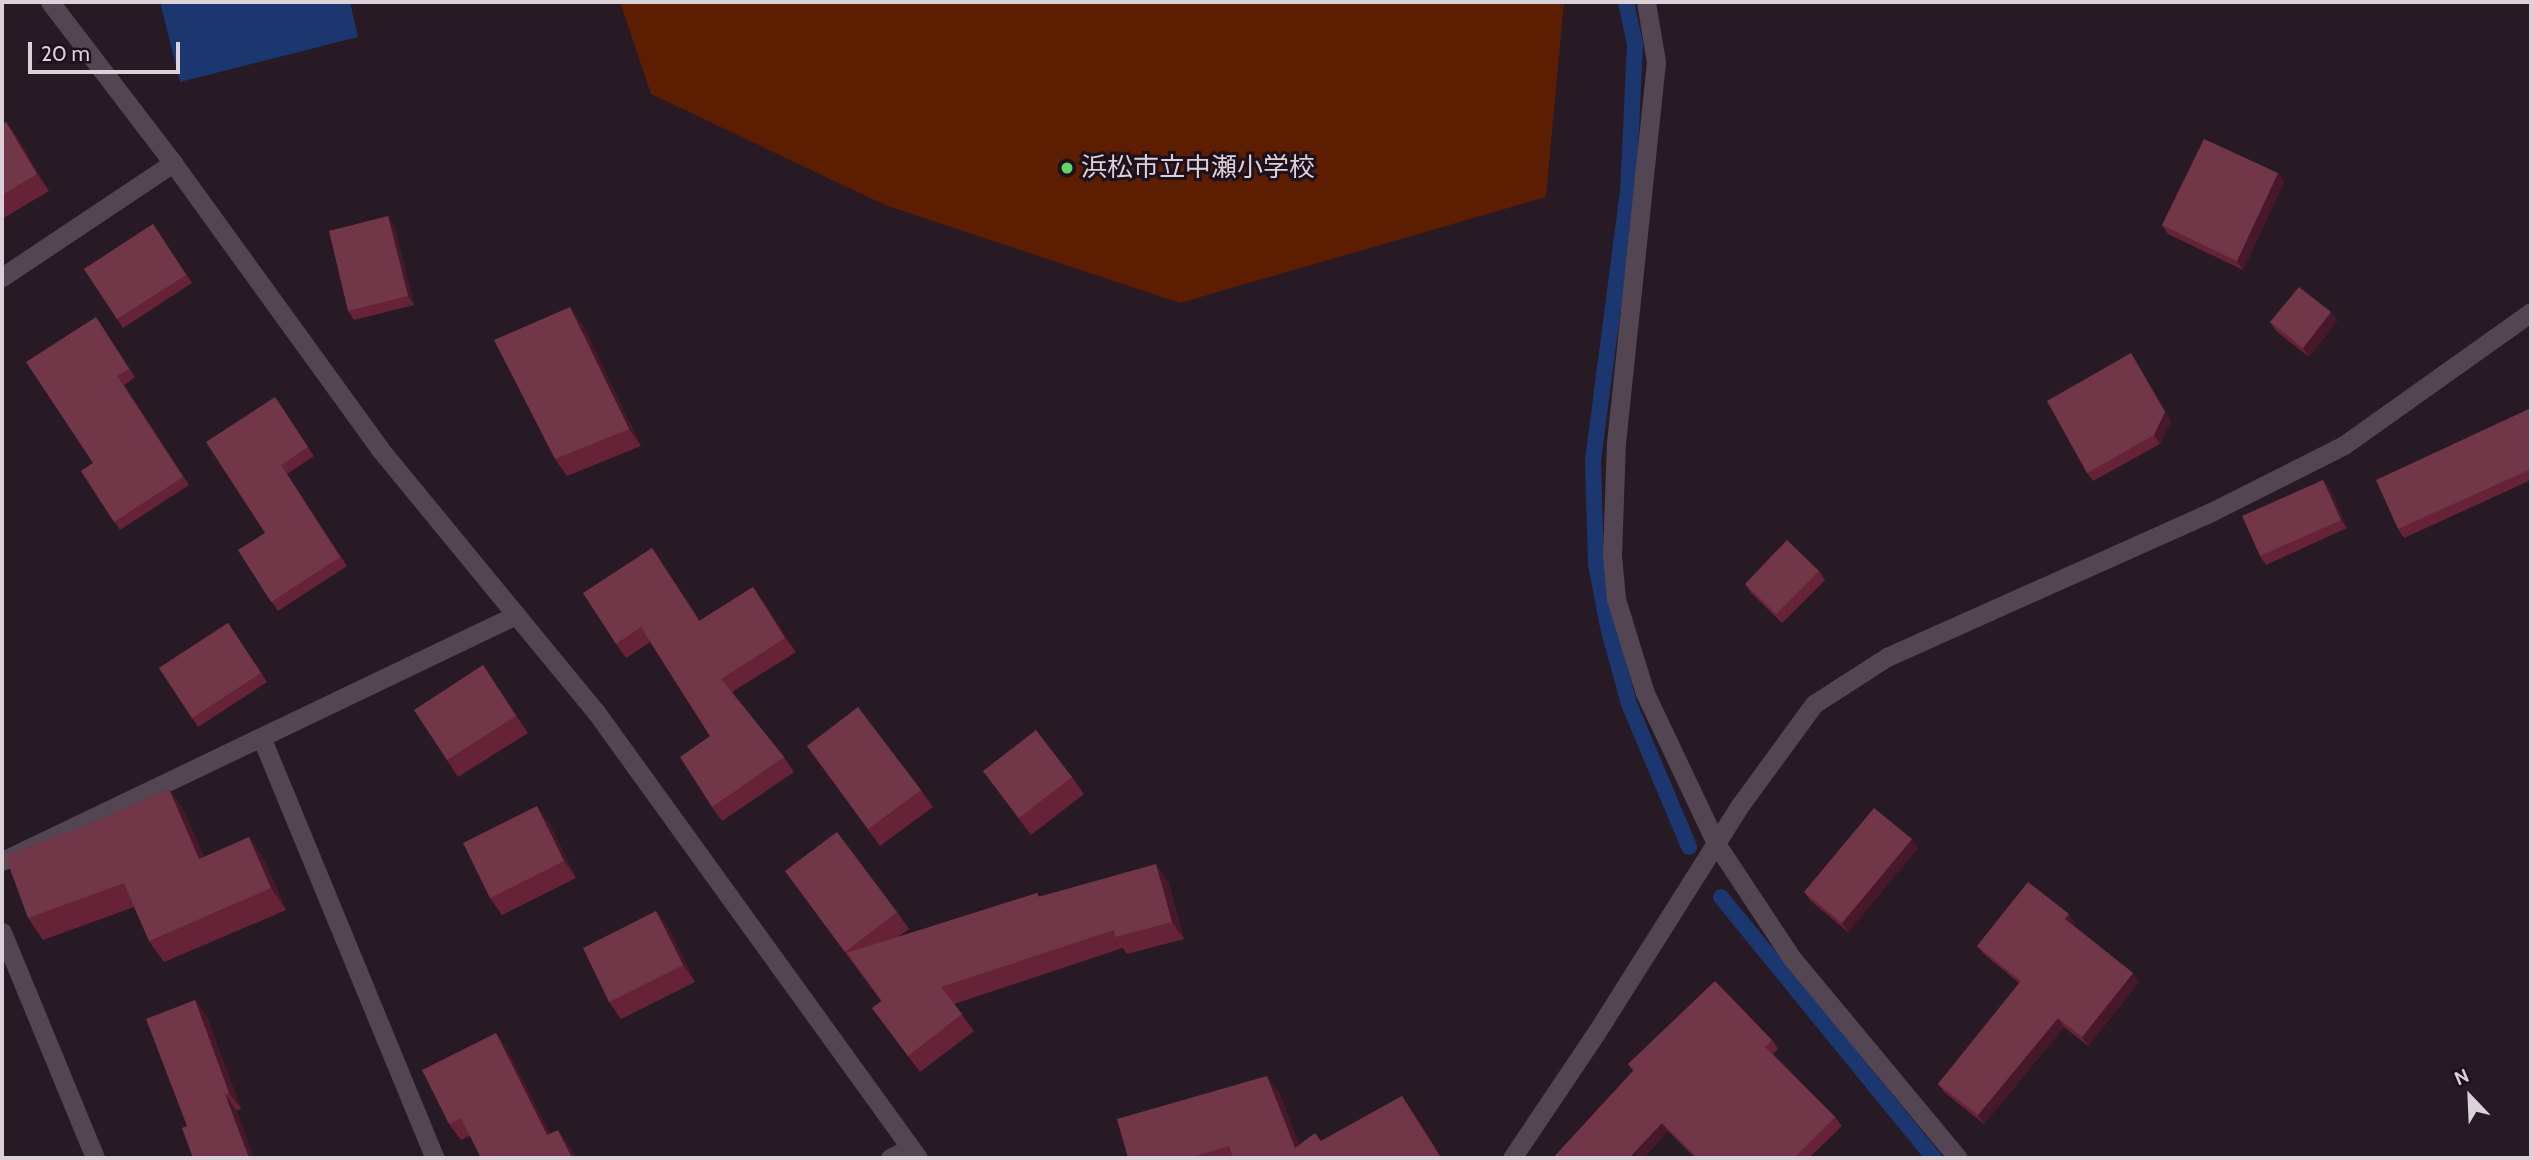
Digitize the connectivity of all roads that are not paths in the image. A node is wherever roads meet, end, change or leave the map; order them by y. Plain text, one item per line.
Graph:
1 (50, 2) edge
2 (1646, 2) edge
3 (173, 163) junction
4 (2, 276) edge
5 (2531, 312) edge
6 (516, 615) junction
7 (262, 739) junction
8 (1717, 845) junction
9 (2, 860) edge
10 (2, 932) edge
11 (914, 1153) edge
12 (94, 1158) edge
13 (435, 1158) edge
14 (890, 1158) edge
15 (1512, 1158) edge
16 (1958, 1158) edge

1 - 3 street
2 - 8 street
3 - 4 street
3 - 6 street
5 - 8 street
6 - 7 street
6 - 11 street
7 - 9 street
7 - 13 street
8 - 15 street
8 - 16 street
10 - 12 street
11 - 14 street

